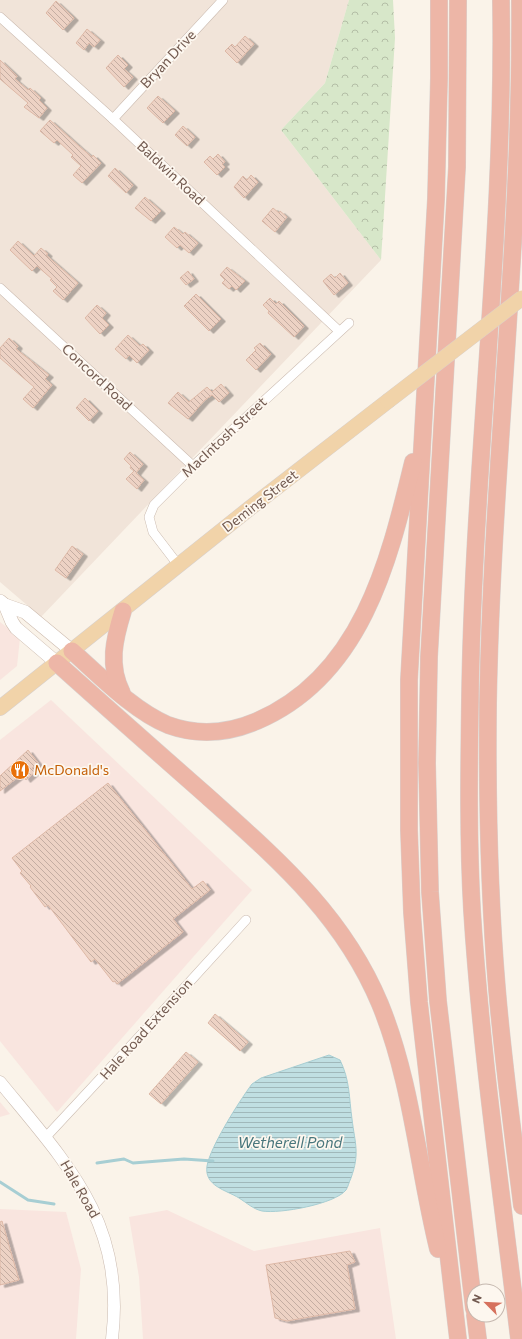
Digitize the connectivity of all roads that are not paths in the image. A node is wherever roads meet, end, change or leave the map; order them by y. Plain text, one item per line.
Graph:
1 (223, 0) edge
2 (439, 0) edge
3 (458, 0) edge
4 (501, 0) edge
5 (520, 0) edge
6 (2, 24) edge
7 (113, 119) junction
8 (0, 288) edge
9 (522, 298) edge
10 (522, 307) edge
11 (348, 323) dead end
12 (339, 331) junction
13 (506, 380) junction
14 (424, 421) junction
15 (193, 466) junction
16 (179, 566) junction
17 (3, 603) edge
18 (123, 611) junction
19 (72, 651) junction
20 (57, 664) junction
21 (123, 695) junction
22 (0, 708) edge
23 (246, 920) dead end
24 (0, 1082) edge
25 (45, 1138) junction
26 (522, 1206) edge
27 (471, 1283) edge
28 (456, 1319) junction
29 (476, 1323) edge
30 (112, 1339) edge
31 (458, 1339) edge
32 (478, 1339) edge
33 (519, 1339) edge

1 - 7 street, Bryan Drive
2 - 14 highway
3 - 27 highway
4 - 33 highway
5 - 13 highway
6 - 7 street, Baldwin Road
7 - 12 street, Baldwin Road
8 - 15 street, Concord Road
9 - 16 main road, Deming Street, bridge
10 - 13 highway
11 - 12 street, MacIntosh Street
12 - 15 street, MacIntosh Street
13 - 26 highway
14 - 21 highway
14 - 28 highway
15 - 16 street, MacIntosh Street
16 - 18 main road, Deming Street
17 - 19 main road
17 - 20 main road
18 - 19 main road, Deming Street
18 - 21 highway
19 - 20 main road, Deming Street
19 - 21 highway
20 - 22 main road, Deming Street
20 - 28 highway
23 - 25 street, Hale Road Extension
24 - 25 street, Hale Road
25 - 30 street, Hale Road
28 - 31 highway
29 - 32 highway

